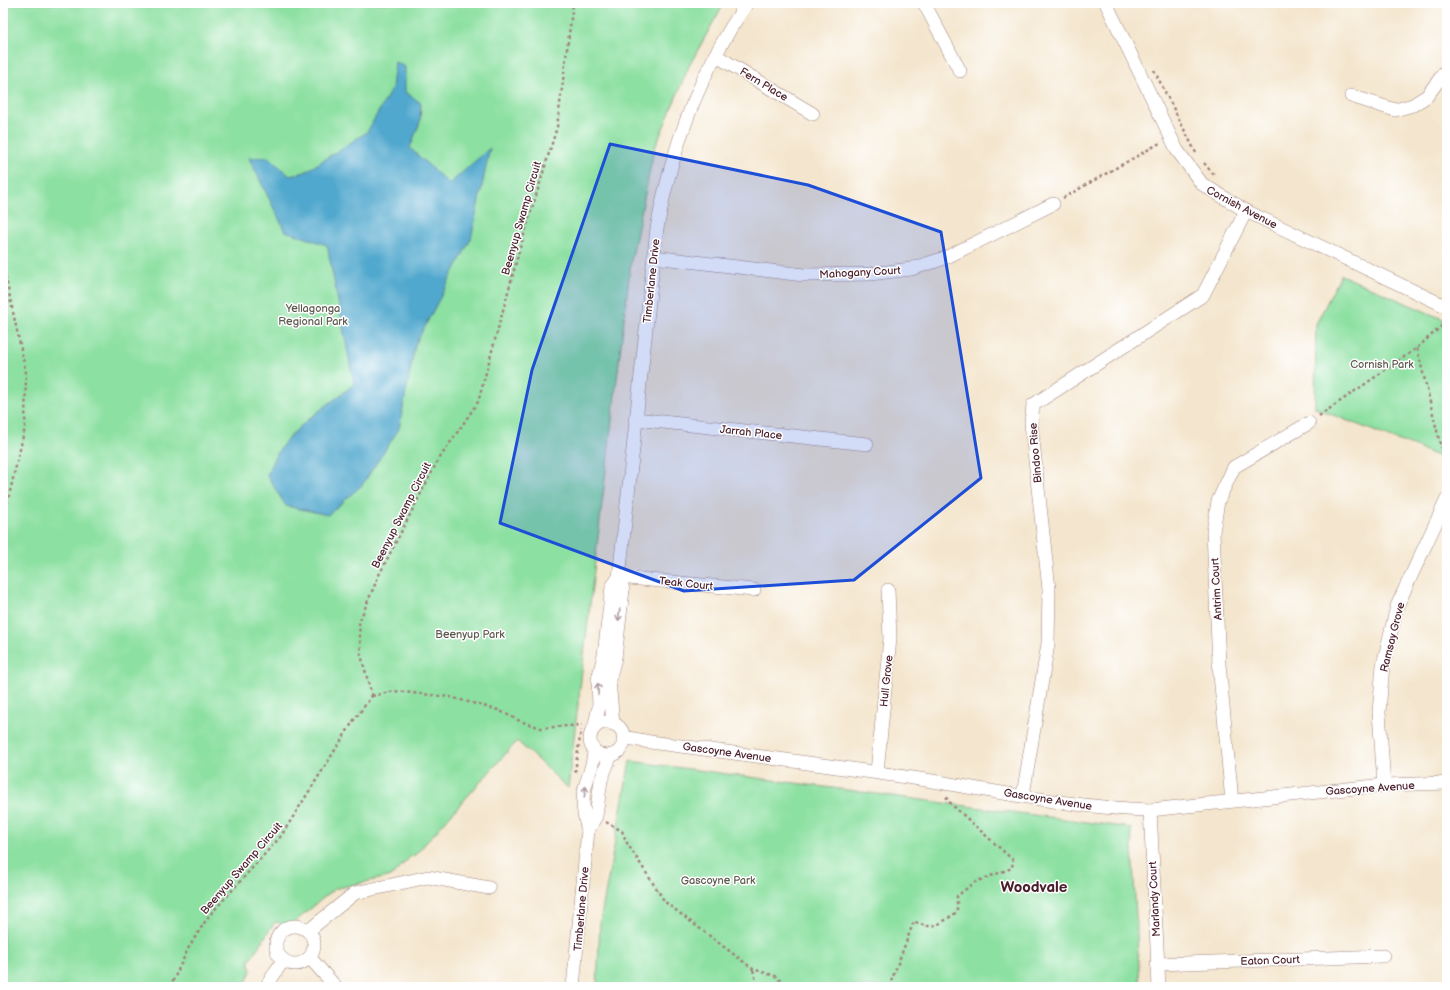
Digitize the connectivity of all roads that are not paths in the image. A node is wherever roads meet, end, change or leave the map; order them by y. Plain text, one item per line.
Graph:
1 (747, 3) edge
2 (924, 3) edge
3 (1106, 3) edge
4 (715, 55) junction
5 (1447, 69) edge
6 (960, 72) dead end
7 (1351, 96) dead end
8 (813, 114) dead end
9 (1053, 204) road end
10 (1246, 211) junction
11 (654, 257) junction
12 (1447, 307) edge
13 (636, 419) junction
14 (1309, 423) road end
15 (867, 444) dead end
16 (1447, 499) edge
17 (619, 577) junction
18 (754, 590) dead end
19 (888, 590) dead end
20 (613, 724) junction
21 (594, 728) junction
22 (623, 737) junction
23 (650, 742) junction
24 (594, 750) junction
25 (614, 754) junction
26 (877, 772) junction
27 (1447, 783) edge
28 (1384, 785) junction
29 (1023, 795) junction
30 (1232, 801) junction
31 (1150, 810) junction
32 (588, 830) junction
33 (489, 888) dead end
34 (308, 930) junction
35 (1383, 956) dead end
36 (310, 958) junction
37 (283, 960) junction
38 (1157, 964) junction
39 (266, 987) edge
40 (336, 987) edge
41 (573, 987) edge
42 (1159, 987) edge

1 - 4 street, Timberlane Drive
2 - 6 street
3 - 10 street, Cornish Avenue
4 - 8 street, Fern Place
4 - 11 street, Timberlane Drive
5 - 7 street
9 - 11 street, Mahogany Court
10 - 12 street, Cornish Avenue
10 - 29 street, Bindoo Rise
11 - 13 street, Timberlane Drive
13 - 15 street, Jarrah Place
13 - 17 street, Timberlane Drive
14 - 30 street, Antrim Court
16 - 28 street, Ramsay Grove
17 - 18 street, Teak Court
17 -> 20 street, Timberlane Drive
21 -> 17 street, Timberlane Drive
19 - 26 street, Hull Grove
20 - 21 street
20 - 22 street
21 - 24 street
22 - 23 street, Gascoyne Avenue
22 - 25 street
23 - 25 street, Gascoyne Avenue
23 - 26 street, Gascoyne Avenue
24 - 25 street
32 -> 24 street, Timberlane Drive
25 - 32 street, Timberlane Drive
26 - 29 street, Gascoyne Avenue
27 - 28 street, Gascoyne Avenue
28 - 30 street, Gascoyne Avenue
29 - 31 street, Gascoyne Avenue
30 - 31 street, Gascoyne Avenue
31 - 38 street, Marlandy Court
32 - 41 street, Timberlane Drive
33 - 34 street
34 - 36 street
34 - 37 street
35 - 38 street, Eaton Court
36 - 37 street
36 - 40 street
37 - 39 street
38 - 42 street, Marlandy Court

